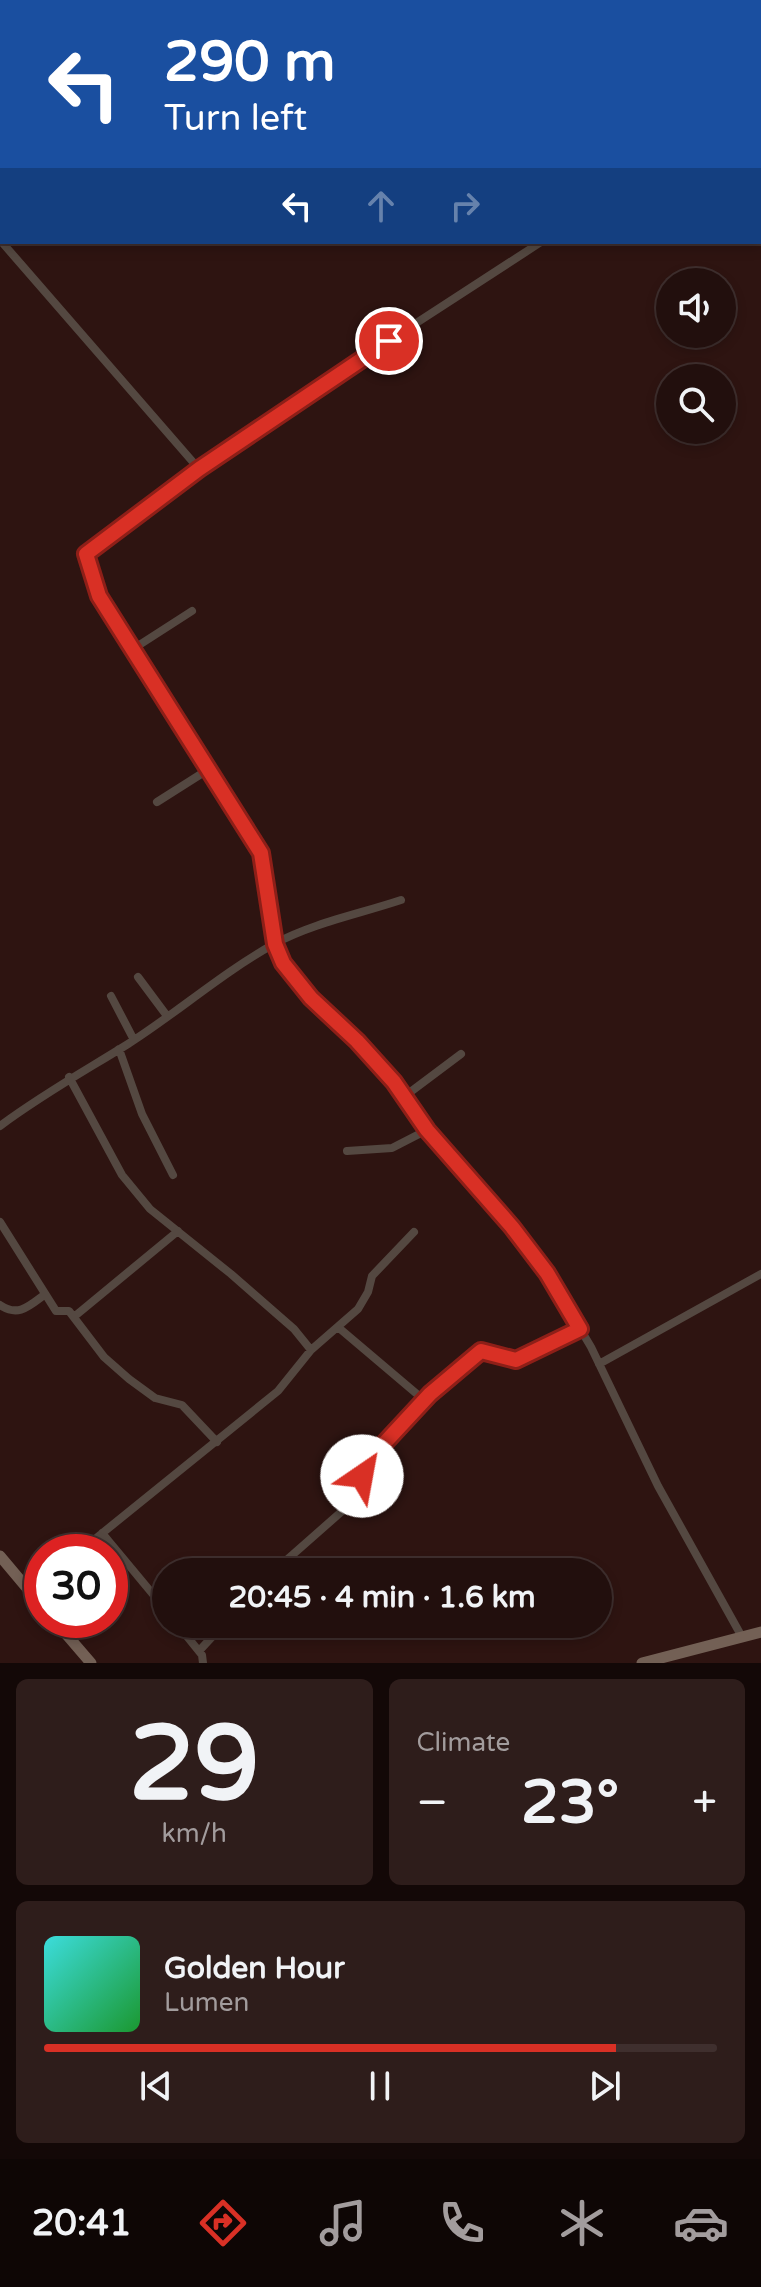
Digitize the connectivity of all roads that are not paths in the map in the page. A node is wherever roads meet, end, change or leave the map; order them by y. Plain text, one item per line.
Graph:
1 (3, 244) edge
2 (538, 244) edge
3 (199, 469) junction
4 (192, 611) dead end
5 (133, 649) junction
6 (209, 769) junction
7 (157, 802) dead end
8 (401, 900) dead end
9 (275, 944) junction
10 (138, 977) dead end
11 (111, 996) dead end
12 (167, 1016) junction
13 (134, 1040) junction
14 (119, 1049) junction
15 (461, 1054) dead end
16 (69, 1077) junction
17 (405, 1096) junction
18 (0, 1126) edge
19 (427, 1130) junction
20 (347, 1151) dead end
21 (173, 1175) dead end
22 (0, 1222) edge
23 (178, 1231) junction
24 (414, 1232) dead end
25 (761, 1274) edge
26 (44, 1295) junction
27 (0, 1305) edge
28 (75, 1316) junction
29 (339, 1328) junction
30 (580, 1329) junction
31 (311, 1350) junction
32 (599, 1364) junction
33 (424, 1400) junction
34 (217, 1442) junction
35 (102, 1533) joint
36 (0, 1556) edge
37 (289, 1558) edge
38 (24, 1585) edge
39 (152, 1593) edge
40 (761, 1632) edge
41 (742, 1637) junction
42 (69, 1638) edge
43 (188, 1638) edge
44 (211, 1638) edge
45 (199, 1651) junction
46 (91, 1663) edge
47 (203, 1663) edge
48 (642, 1663) edge

1 - 3 street
2 - 3 street
3 - 5 street
4 - 5 street
5 - 6 street
6 - 7 street
6 - 9 street
8 - 9 street
9 - 12 street
9 - 17 street
10 - 12 street
11 - 13 street
12 - 13 street
13 - 14 street
14 - 16 street
14 - 21 street
15 - 17 street
16 - 18 street
16 - 23 street
17 - 19 street
19 - 20 street
19 - 30 street
22 - 26 street
23 - 28 street
23 - 31 street
24 - 29 street
25 - 32 street
26 - 27 street
26 - 28 street
28 - 34 street
29 - 31 street
29 - 33 street
30 - 32 street
30 - 33 street
31 - 34 street
32 - 41 street
33 - 37 street
34 - 35 street
35 - 39 street
36 - 38 street
40 - 41 street
41 - 48 street
42 - 46 street
43 - 45 street
44 - 45 street
45 - 47 street

